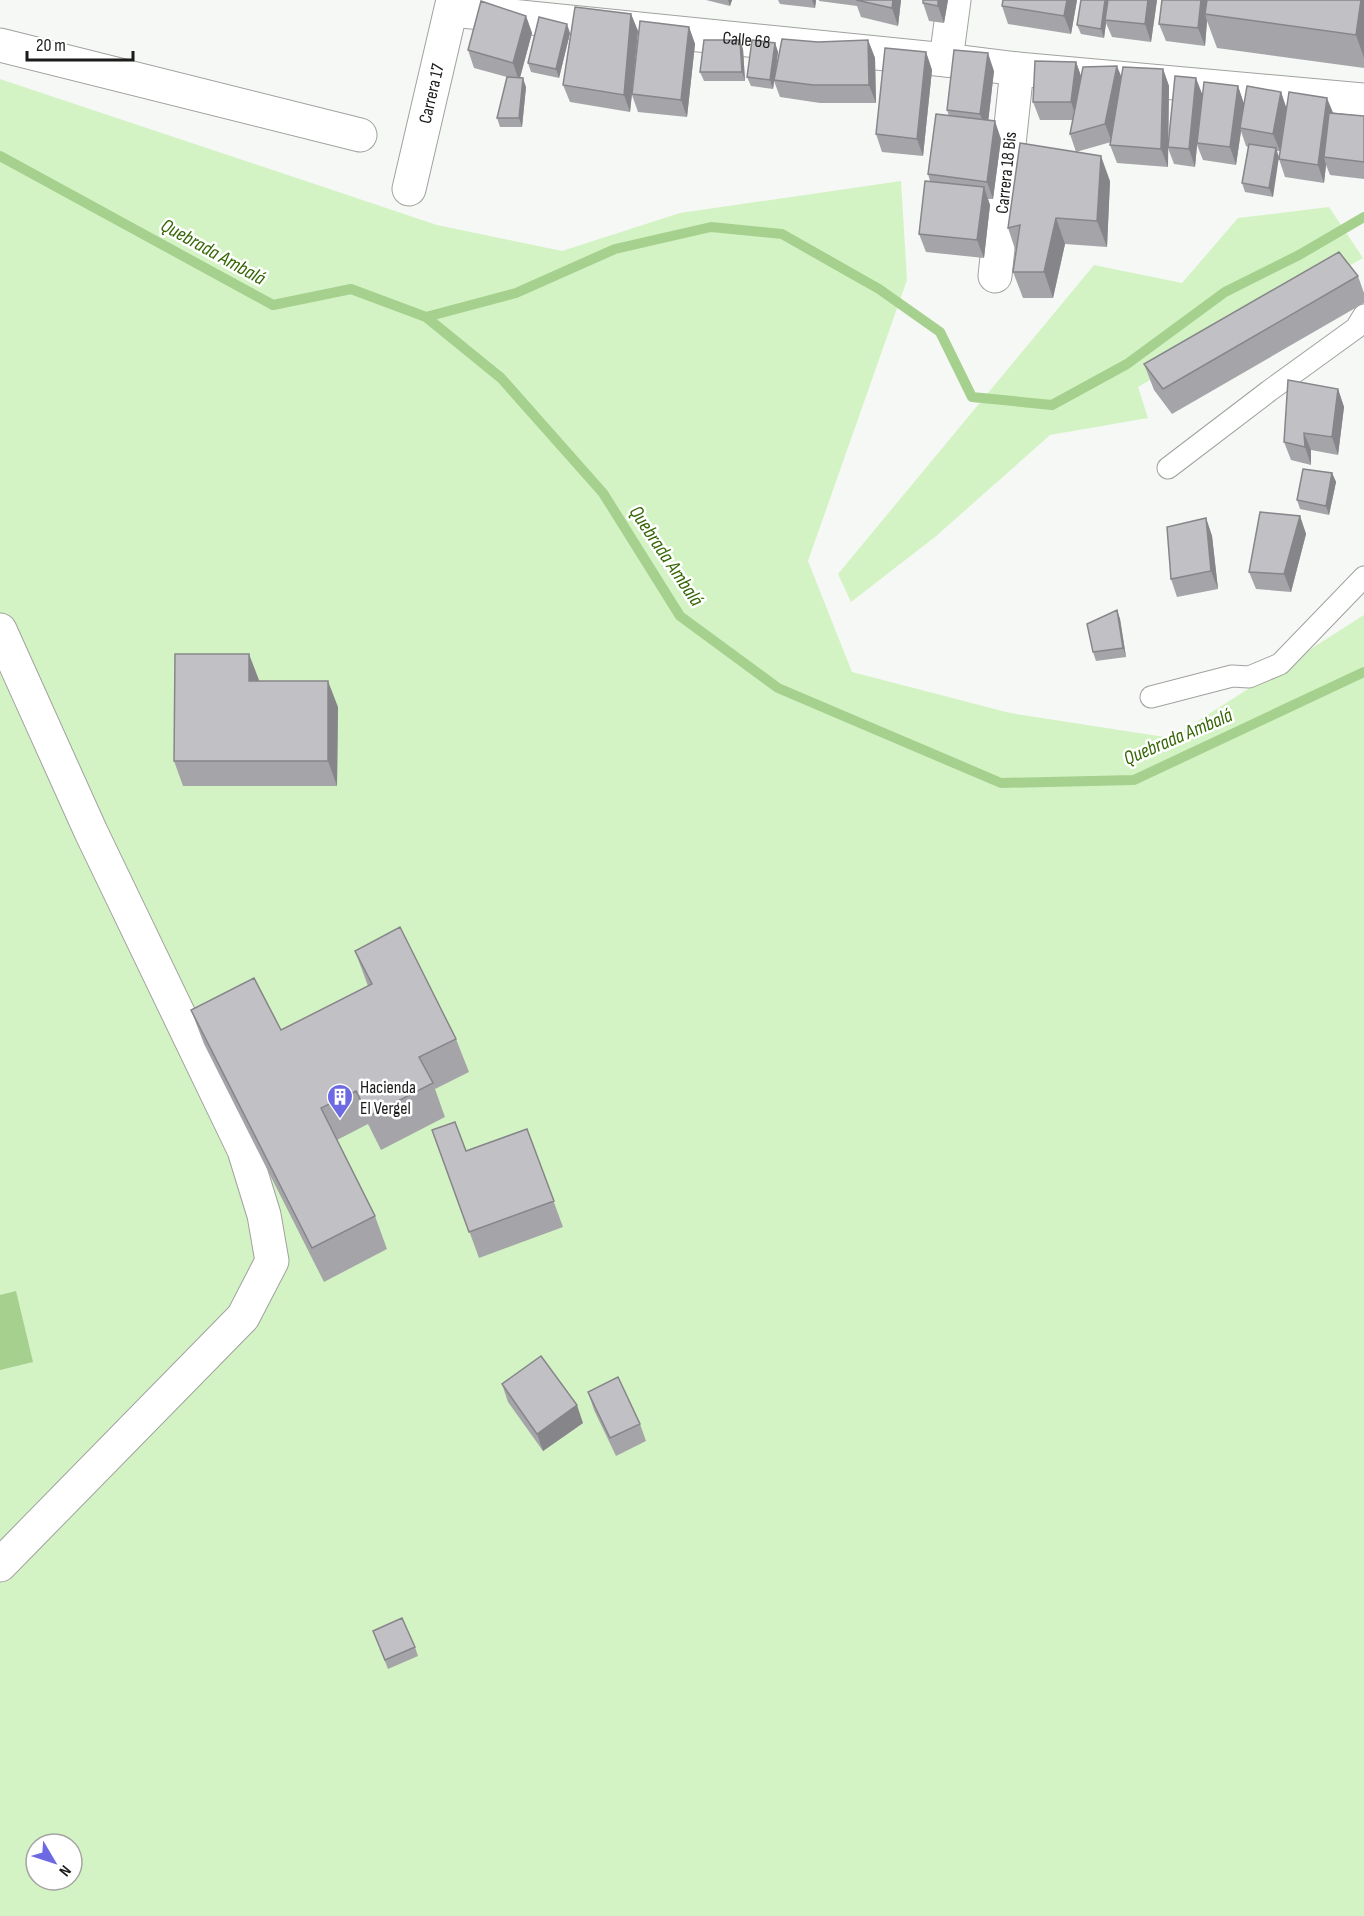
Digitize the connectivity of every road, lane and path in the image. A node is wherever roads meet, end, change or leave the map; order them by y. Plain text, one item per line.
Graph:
1 (954, 0) edge
2 (452, 5) edge
3 (0, 45) edge
4 (946, 60) junction
5 (1017, 69) junction
6 (1364, 100) edge
7 (360, 135) dead end
8 (409, 189) dead end
9 (995, 276) dead end
10 (1364, 315) edge
11 (1168, 468) dead end
12 (1364, 577) edge
13 (0, 630) edge
14 (1151, 697) dead end
15 (0, 1565) edge

1 - 4 street
2 - 4 street, Calle 68
2 - 8 street, Carrera 17
3 - 7 street
4 - 5 street, Calle 68
5 - 6 street, Calle 68
5 - 9 street, Carrera 18 Bis
10 - 11 lane
12 - 14 lane
13 - 15 street

